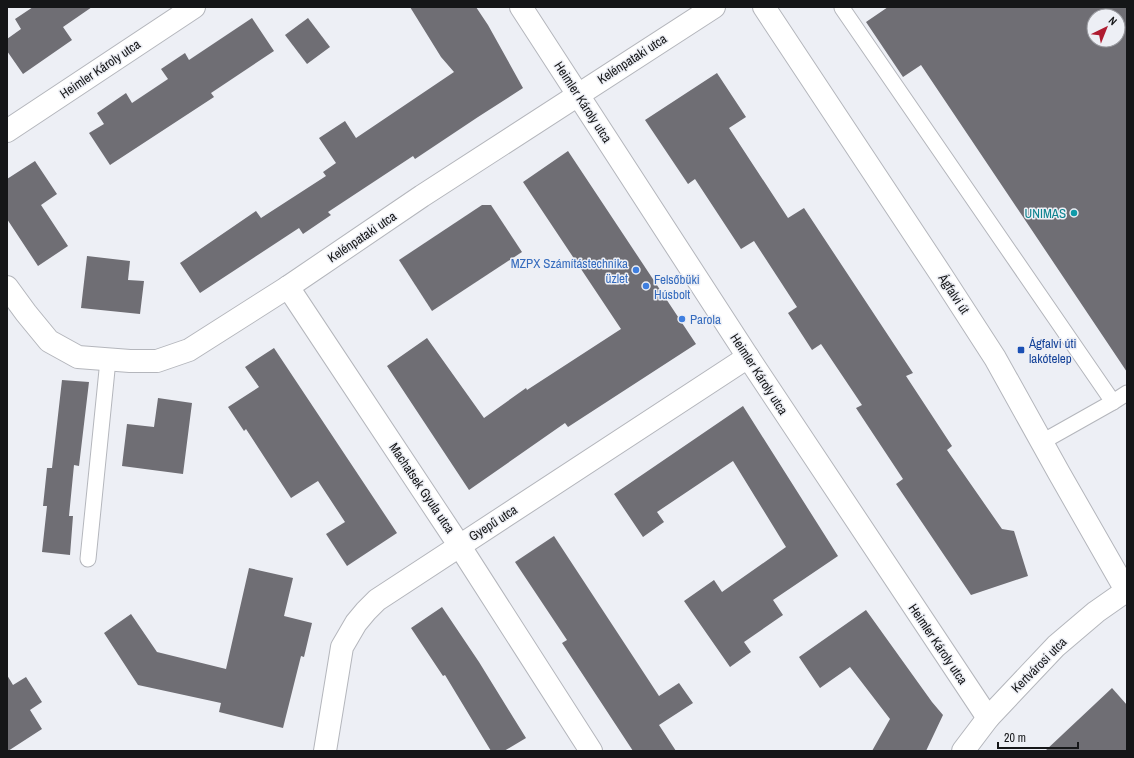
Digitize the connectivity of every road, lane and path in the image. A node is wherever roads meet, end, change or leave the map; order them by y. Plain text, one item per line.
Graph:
1 (194, 7) edge
2 (521, 7) edge
3 (714, 7) edge
4 (764, 7) edge
5 (843, 7) edge
6 (578, 94) junction
7 (7, 131) edge
8 (7, 287) edge
9 (288, 287) junction
10 (748, 357) junction
11 (108, 360) junction
12 (1127, 393) edge
13 (1113, 402) junction
14 (1042, 442) junction
15 (459, 545) junction
16 (88, 559) dead end
17 (1127, 591) edge
18 (988, 718) junction
19 (325, 751) edge
20 (591, 751) edge
21 (963, 751) edge

1 - 7 street, Heimler Károly utca
2 - 6 street, Heimler Károly utca
3 - 6 street, Kelénpataki utca
4 - 14 street, Ágfalvi út
5 - 13 lane
6 - 9 street, Kelénpataki utca
6 - 10 street, Heimler Károly utca
8 - 11 street, Kelénpataki utca
9 - 11 street, Kelénpataki utca
9 - 15 street, Machatsek Gyula utca
10 - 15 street, Gyepű utca
10 - 18 street, Heimler Károly utca
11 - 16 lane
12 - 13 lane
13 - 14 lane
14 - 17 street, Ágfalvi út
15 - 19 street, Gyepű utca
15 - 20 street, Machatsek Gyula utca
17 - 18 street, Kertvárosi utca
18 - 21 street, Kertvárosi utca

